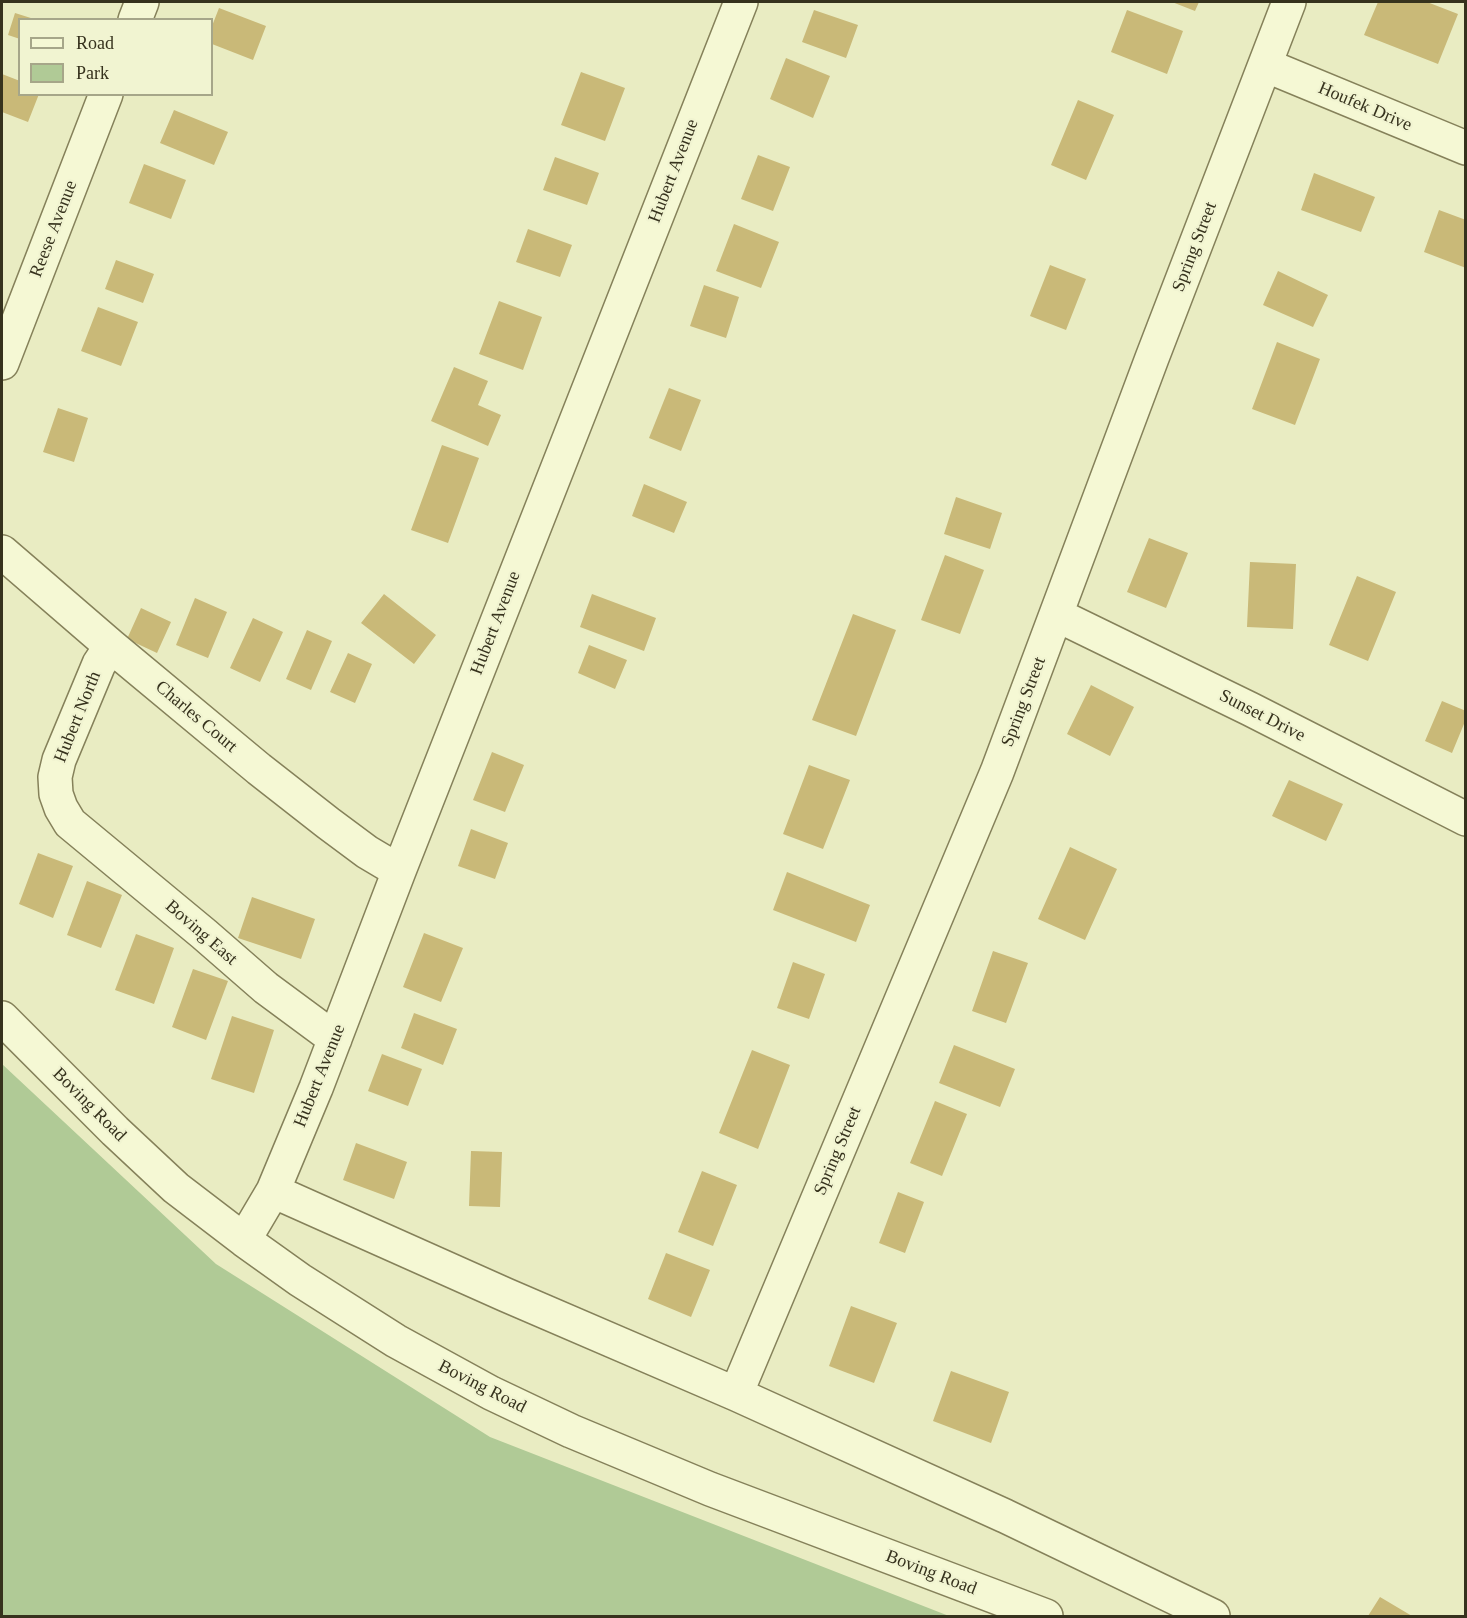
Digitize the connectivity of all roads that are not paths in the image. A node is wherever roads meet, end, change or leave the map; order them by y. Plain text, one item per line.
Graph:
1 (142, 2) edge
2 (741, 2) edge
3 (1289, 2) edge
4 (136, 18) edge
5 (1264, 65) junction
6 (105, 96) edge
7 (1466, 148) edge
8 (2, 363) edge
9 (2, 552) edge
10 (1057, 615) junction
11 (111, 646) junction
12 (1466, 819) edge
13 (70, 823) joint
14 (399, 871) junction
15 (2, 1018) edge
16 (335, 1039) junction
17 (273, 1191) junction
18 (244, 1240) junction
19 (736, 1394) junction
20 (1046, 1617) edge
21 (1213, 1617) edge

1 - 4 street
2 - 14 street, Hubert Avenue
3 - 5 street, Spring Street
5 - 7 street, Houfek Drive
5 - 10 street, Spring Street
6 - 8 street, Reese Avenue
9 - 11 street, Charles Court
10 - 12 street, Sunset Drive
10 - 19 street, Spring Street
11 - 13 street, Hubert North
11 - 14 street, Charles Court
13 - 16 street, Boving East
14 - 16 street, Hubert Avenue
15 - 18 street, Boving Road
16 - 17 street, Hubert Avenue
17 - 18 street, Hubert Avenue
17 - 19 street
18 - 20 street, Boving Road
19 - 21 street

